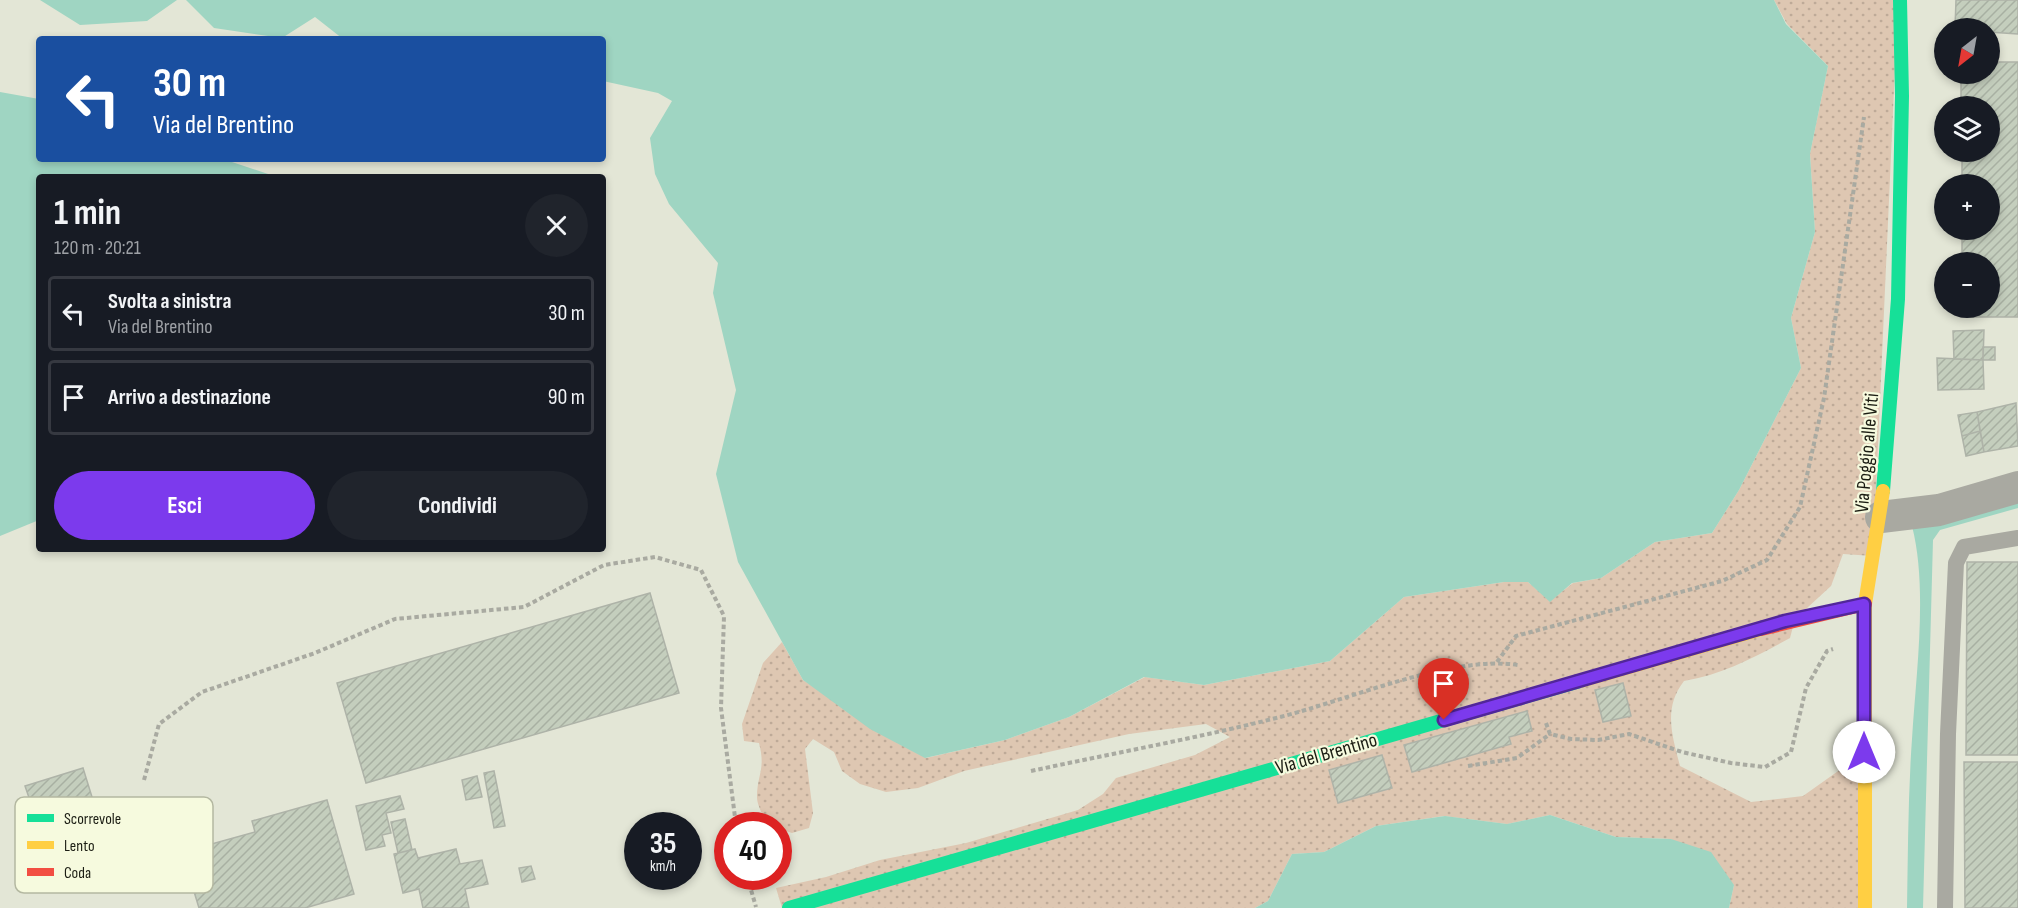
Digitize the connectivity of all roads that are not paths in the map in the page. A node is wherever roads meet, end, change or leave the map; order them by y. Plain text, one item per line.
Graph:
1 (1900, 0) edge
2 (2018, 488) edge
3 (1881, 517) junction
4 (2018, 538) edge
5 (1864, 604) junction
6 (789, 908) edge
7 (1865, 908) edge
8 (1945, 908) edge

1 - 3 street, Via Poggio alle Viti
2 - 3 street
3 - 5 street, Via Poggio alle Viti
4 - 8 lane
5 - 6 street, Via del Brentino
5 - 7 street, Via Poggio alle Viti

